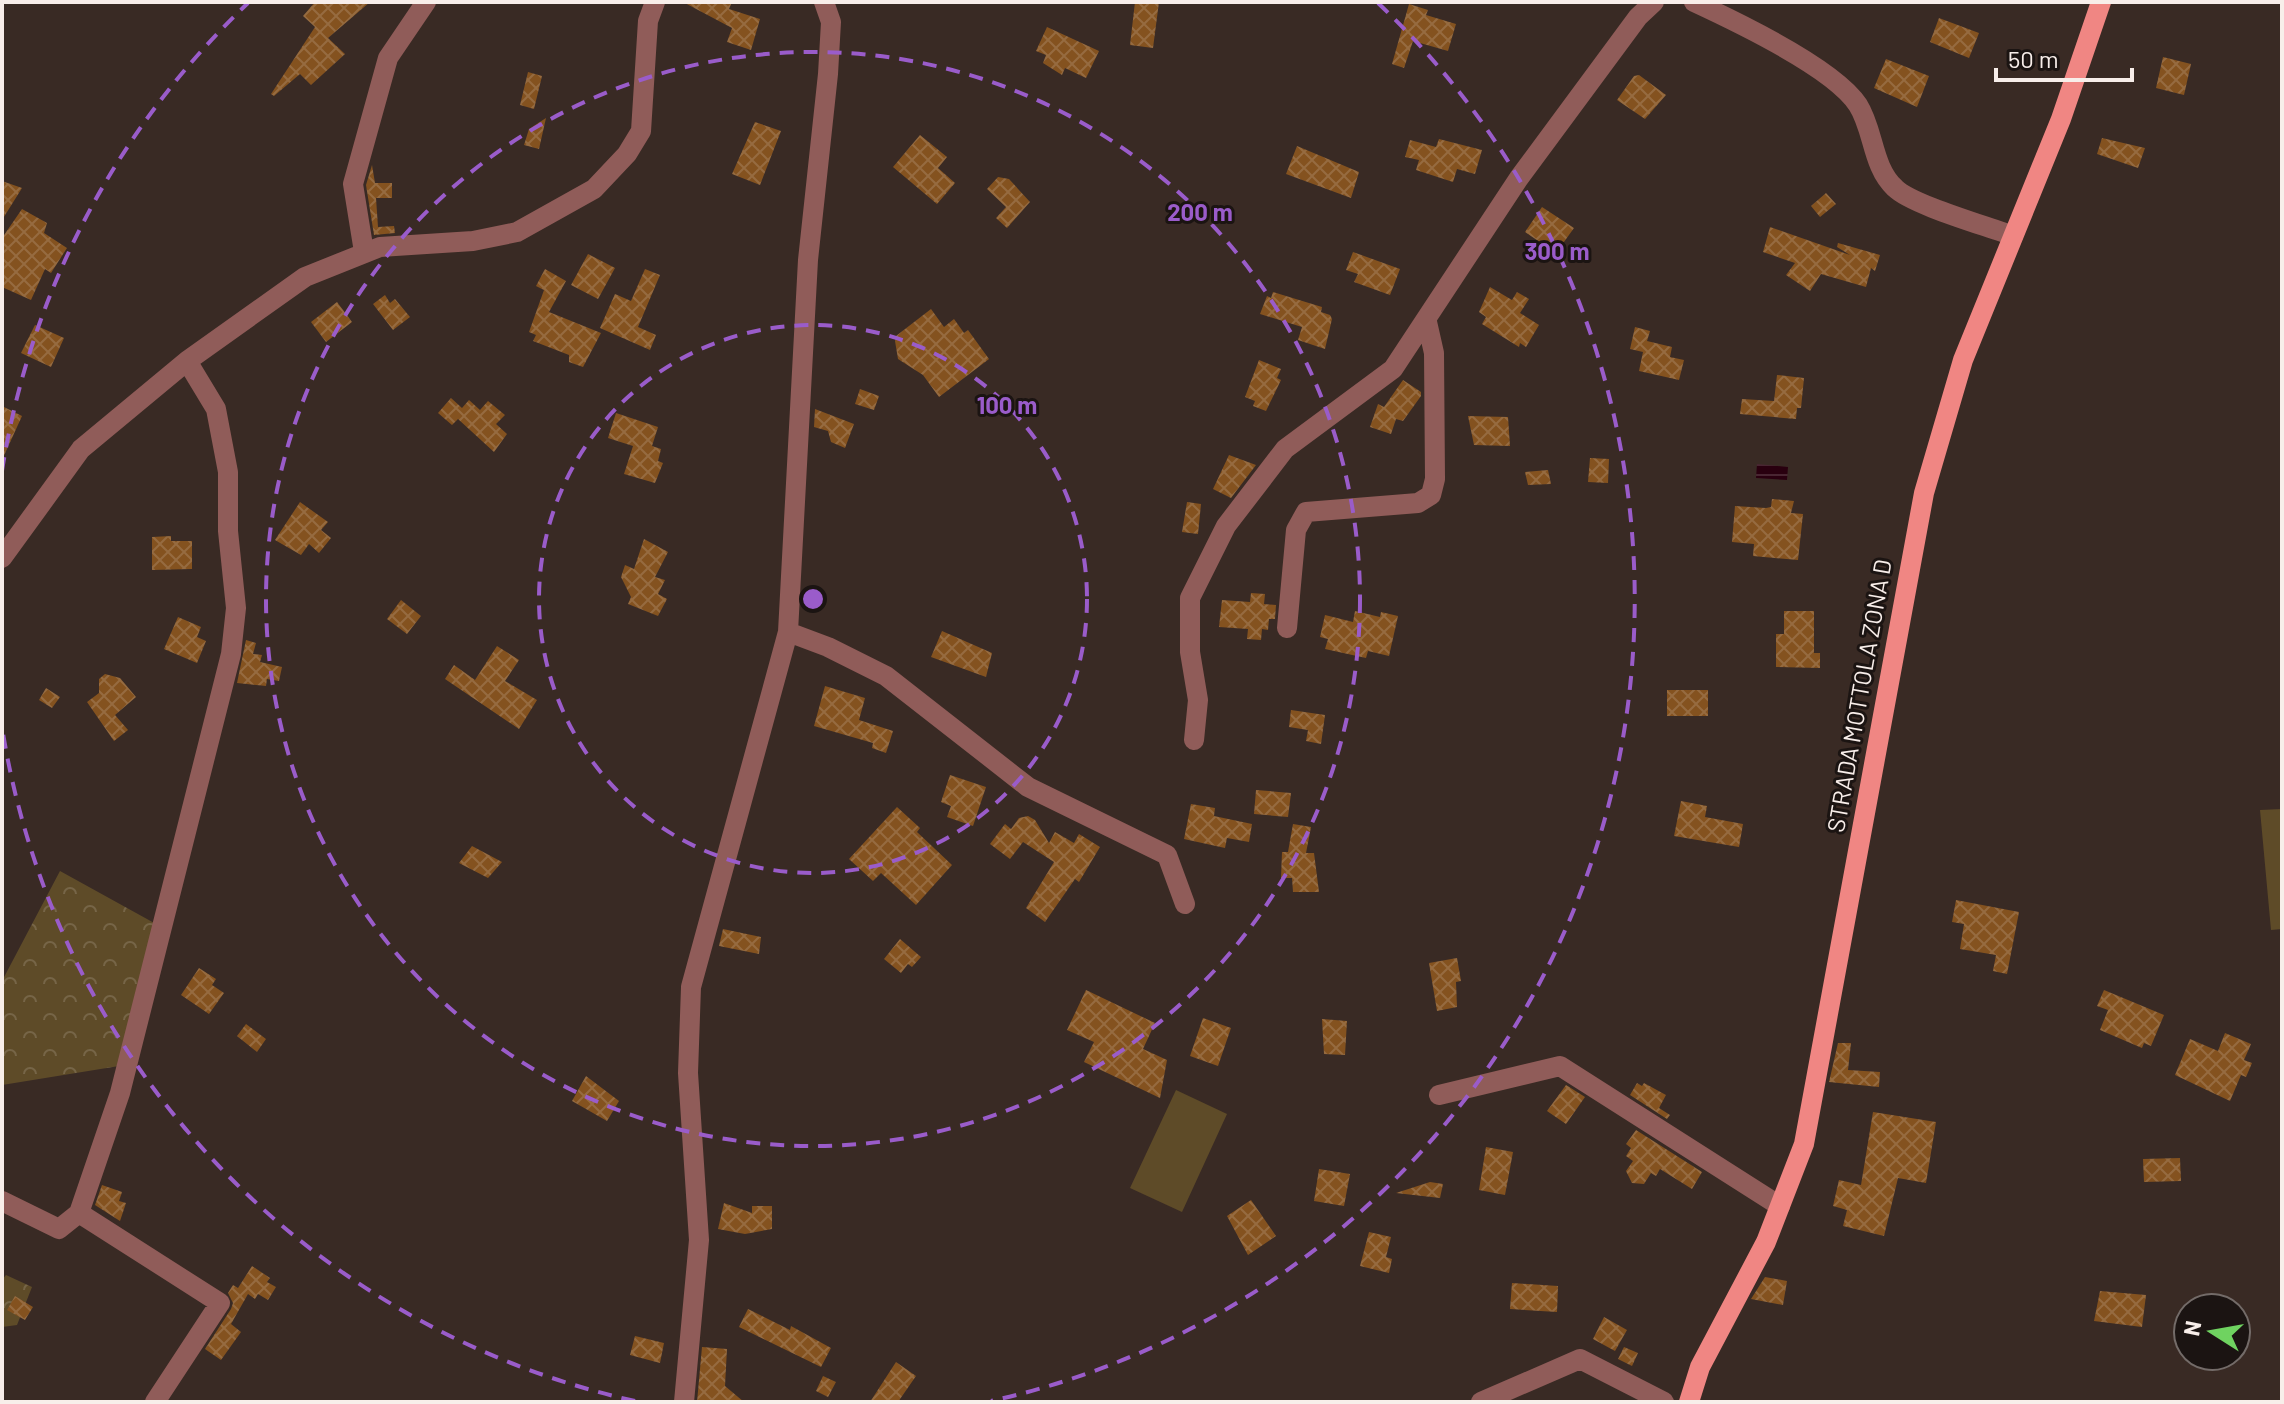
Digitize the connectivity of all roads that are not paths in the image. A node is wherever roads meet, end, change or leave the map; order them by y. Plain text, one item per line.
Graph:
1 (426, 2) edge
2 (655, 2) edge
3 (824, 2) edge
4 (1654, 2) edge
5 (1694, 2) edge
6 (2101, 2) edge
7 (2013, 236) junction
8 (364, 252) junction
9 (1427, 322) junction
10 (187, 361) junction
11 (2, 558) edge
12 (1287, 628) dead end
13 (788, 632) junction
14 (1194, 740) dead end
15 (1185, 904) dead end
16 (1439, 1095) dead end
17 (2, 1201) edge
18 (1780, 1206) junction
19 (79, 1213) junction
20 (155, 1402) edge
21 (684, 1402) edge
22 (1481, 1402) edge
23 (1664, 1402) edge
24 (1689, 1402) edge

1 - 8 street
2 - 8 street
3 - 13 street
4 - 9 street
5 - 7 street
6 - 7 main road, STRADA MOTTOLA ZONA D
7 - 18 main road, STRADA MOTTOLA ZONA D
8 - 10 street
9 - 12 street
9 - 14 street
10 - 11 street
10 - 19 street
13 - 15 street
13 - 21 street
16 - 18 street
17 - 19 street
18 - 24 main road, STRADA MOTTOLA ZONA D
19 - 20 street
22 - 23 street

